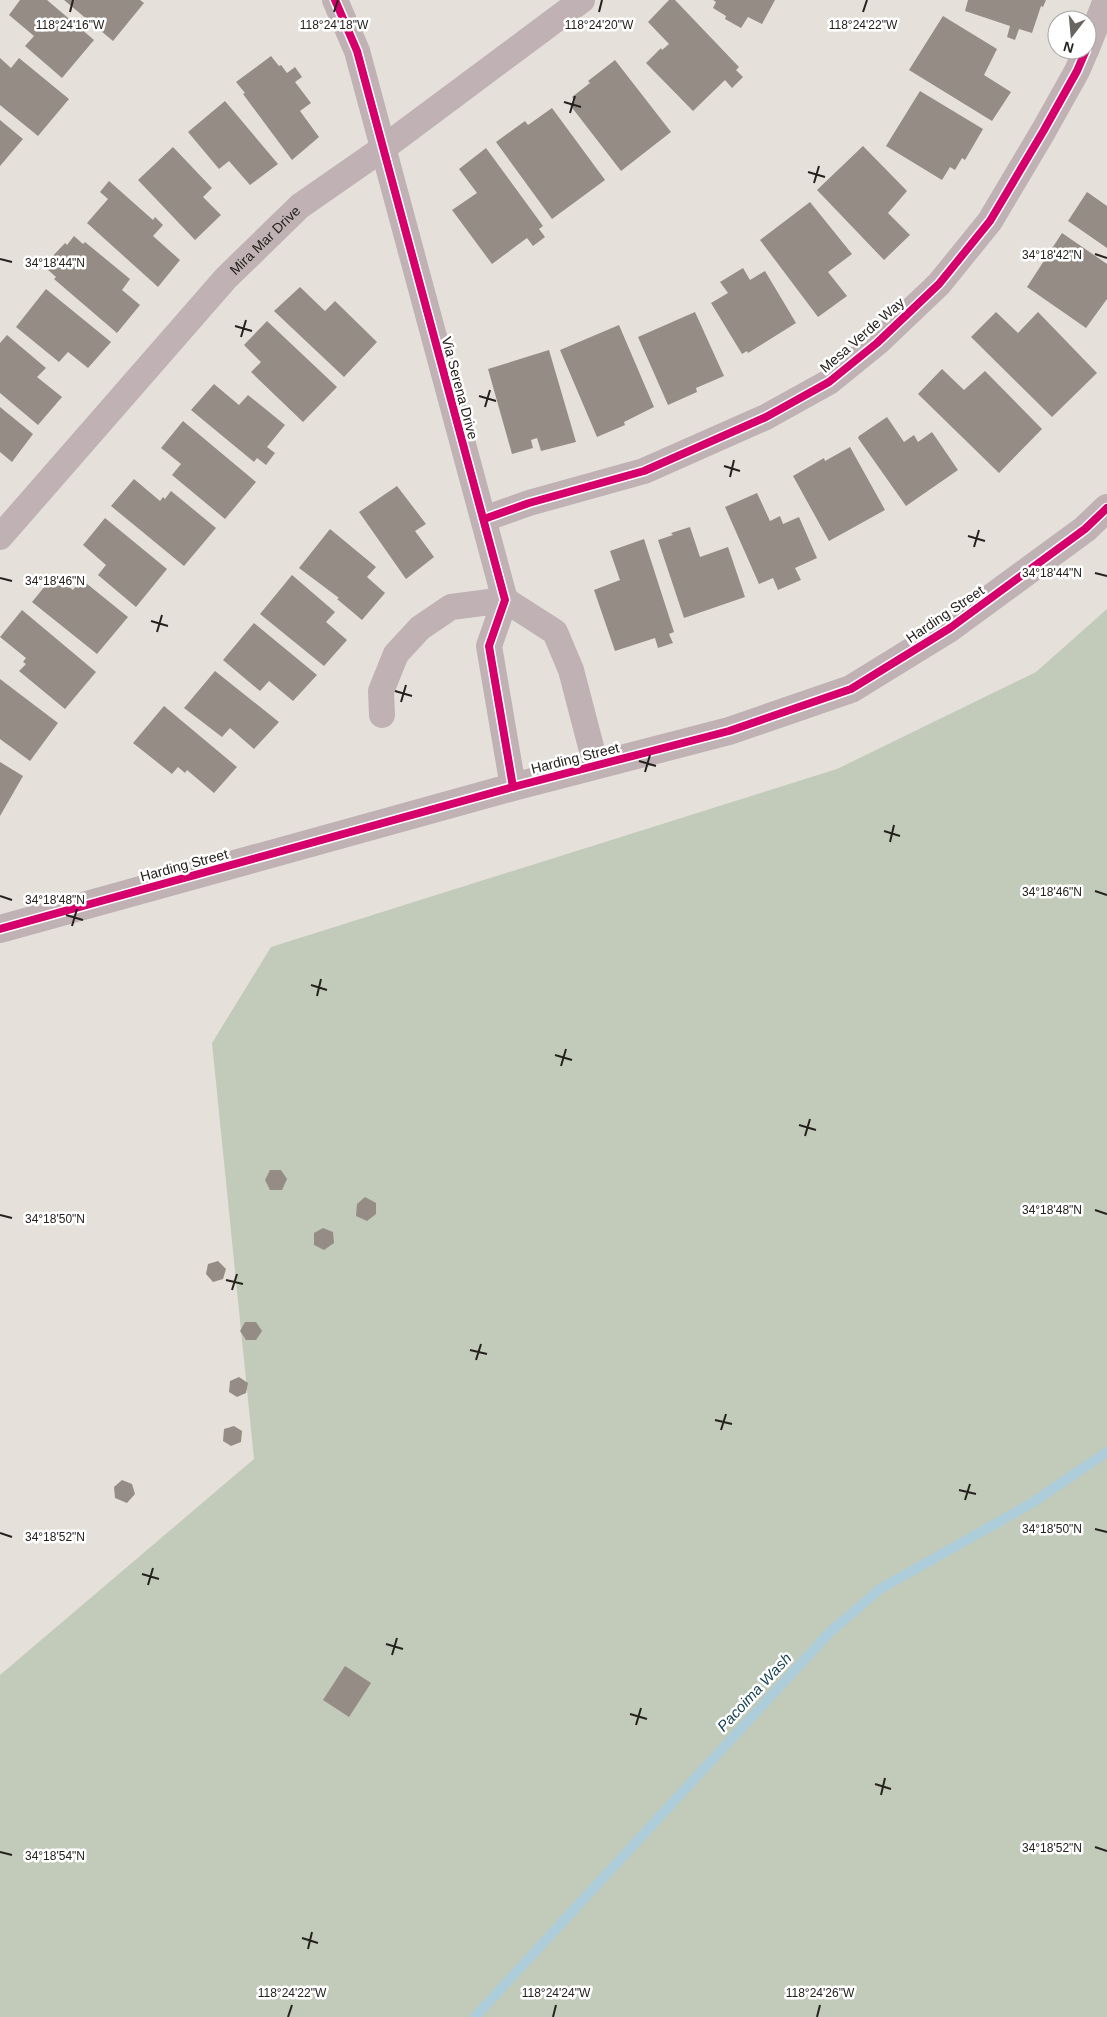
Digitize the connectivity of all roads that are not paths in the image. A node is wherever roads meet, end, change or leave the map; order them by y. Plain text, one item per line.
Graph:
1 (335, 0) edge
2 (582, 0) edge
3 (1106, 0) edge
4 (1097, 22) edge
5 (1082, 60) edge
6 (382, 149) junction
7 (1107, 508) edge
8 (484, 519) junction
9 (0, 537) edge
10 (505, 600) junction
11 (382, 715) dead end
12 (596, 766) junction
13 (513, 787) junction
14 (0, 928) edge

1 - 6 street, Via Serena Drive
2 - 6 street, Mira Mar Drive
3 - 4 street, Mesa Verde Way
5 - 8 street, Mesa Verde Way
6 - 8 street, Via Serena Drive
6 - 9 street, Mira Mar Drive
7 - 12 street, Harding Street
8 - 10 street, Via Serena Drive
10 - 11 street
10 - 12 street
10 - 13 street
12 - 13 street, Harding Street
13 - 14 street, Harding Street

